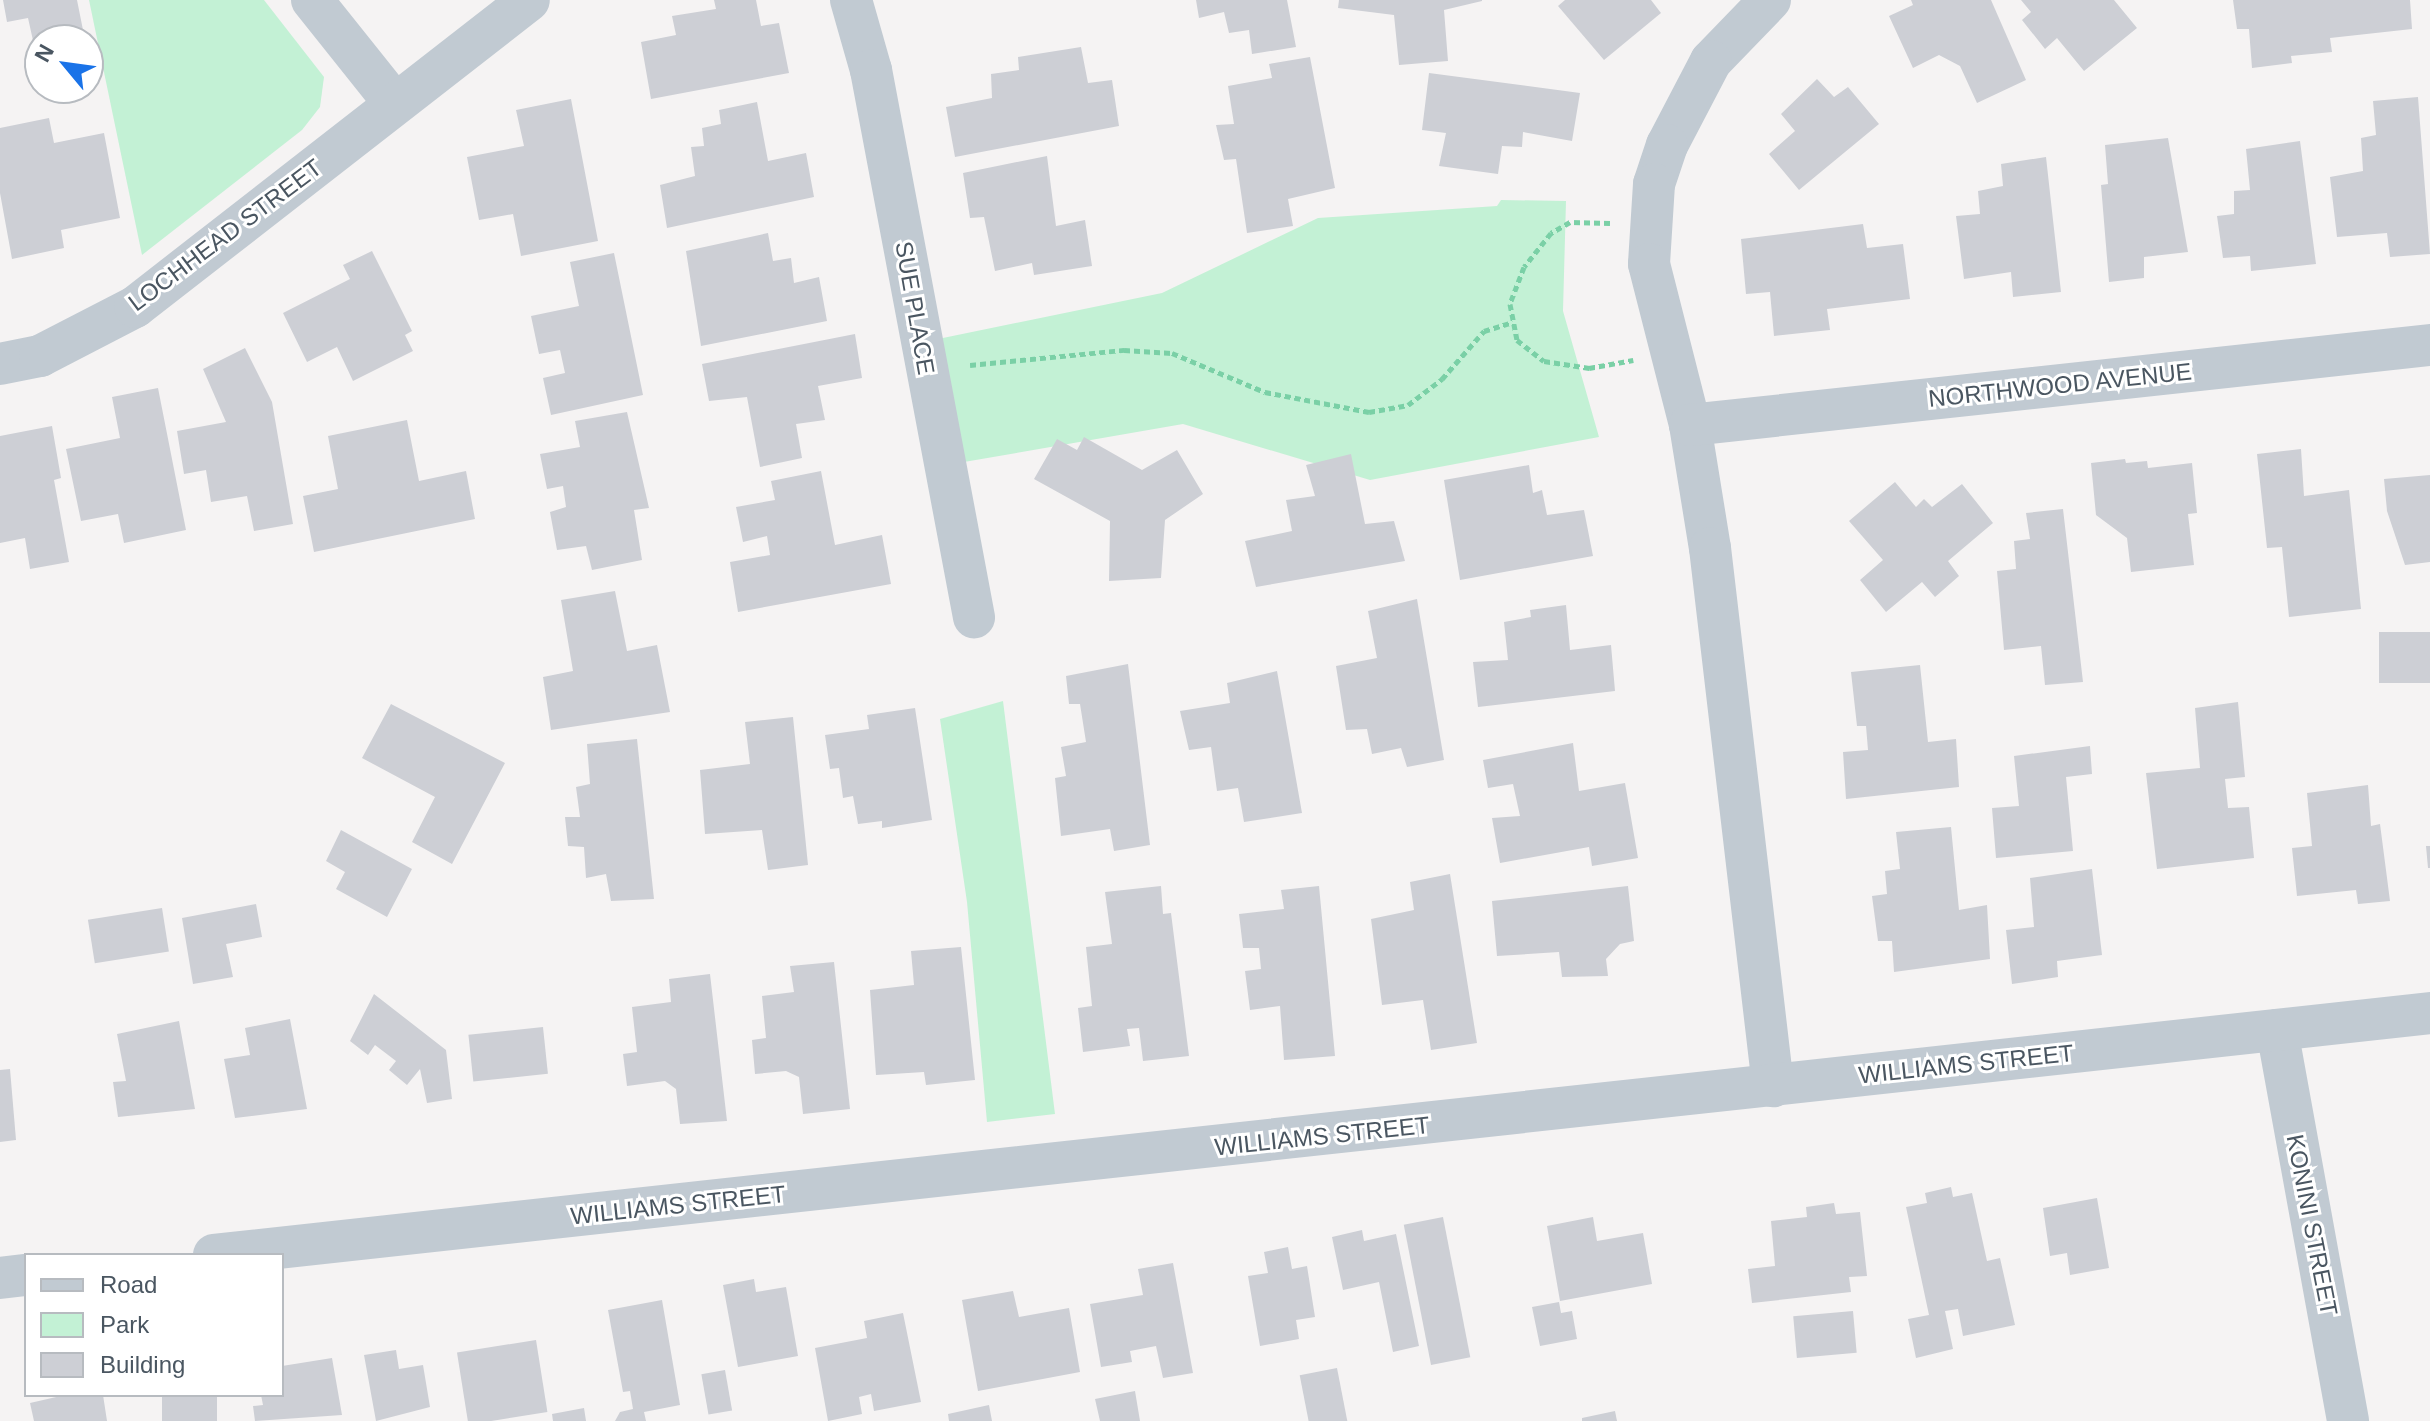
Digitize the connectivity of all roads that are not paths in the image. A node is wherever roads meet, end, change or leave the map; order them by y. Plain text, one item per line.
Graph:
1 (312, 0) edge
2 (529, 0) edge
3 (851, 0) edge
4 (1770, 0) edge
5 (395, 104) junction
6 (2430, 345) edge
7 (0, 364) edge
8 (1690, 425) junction
9 (974, 617) dead end
10 (2430, 1013) edge
11 (2277, 1030) junction
12 (1773, 1086) junction
13 (232, 1253) edge
14 (24, 1275) edge
15 (0, 1278) edge
16 (2348, 1421) edge

1 - 5 street
2 - 5 street, LOCHHEAD STREET
3 - 9 street, SUE PLACE
4 - 8 street
5 - 7 street, LOCHHEAD STREET
6 - 8 street, NORTHWOOD AVENUE
8 - 12 street
10 - 11 street, WILLIAMS STREET
11 - 12 street, WILLIAMS STREET
11 - 16 street, KONINI STREET
12 - 13 street, WILLIAMS STREET
14 - 15 street

